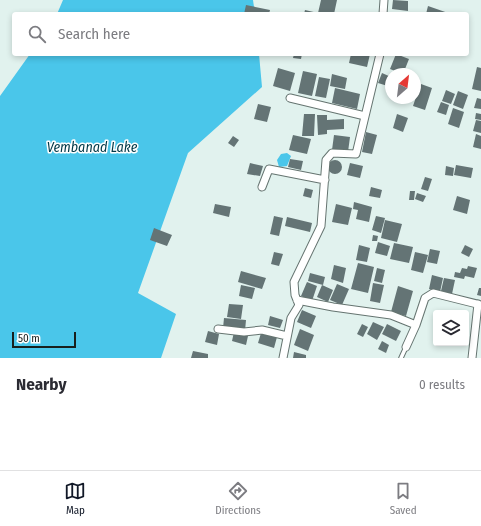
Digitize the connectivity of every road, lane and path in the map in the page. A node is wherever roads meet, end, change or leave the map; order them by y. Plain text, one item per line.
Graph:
1 (384, 0) edge
2 (383, 12) edge
3 (380, 56) edge
4 (290, 98) dead end
5 (365, 116) junction
6 (324, 180) junction
7 (262, 187) dead end
8 (298, 302) junction
9 (480, 304) edge
10 (416, 325) junction
11 (218, 329) dead end
12 (287, 336) junction
13 (406, 348) joint
14 (283, 358) edge
15 (401, 358) edge
16 (472, 358) edge

1 - 2 street
3 - 5 street
4 - 5 street
5 - 6 street
6 - 7 street
6 - 8 street
8 - 10 street
8 - 12 street
9 - 10 street
9 - 16 street
10 - 13 street
11 - 12 street
12 - 14 street
13 - 15 lane

